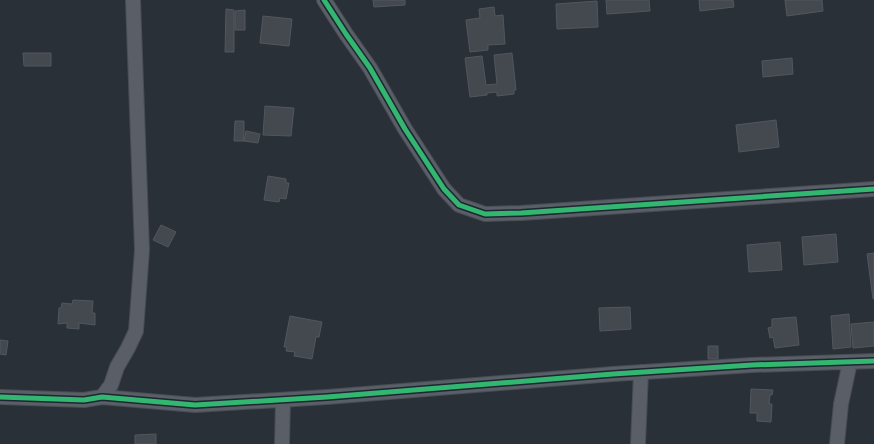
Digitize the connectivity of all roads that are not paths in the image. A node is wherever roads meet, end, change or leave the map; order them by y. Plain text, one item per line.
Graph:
1 (133, 0) edge
2 (324, 0) edge
3 (874, 189) edge
4 (874, 361) edge
5 (850, 362) junction
6 (640, 372) junction
7 (0, 397) edge
8 (102, 397) junction
9 (283, 400) junction
10 (282, 444) edge
11 (638, 444) edge
12 (837, 444) edge

1 - 8 street
2 - 3 street
4 - 5 street
5 - 6 street
5 - 12 street
6 - 9 street
6 - 11 street
7 - 8 street
8 - 9 street
9 - 10 street

